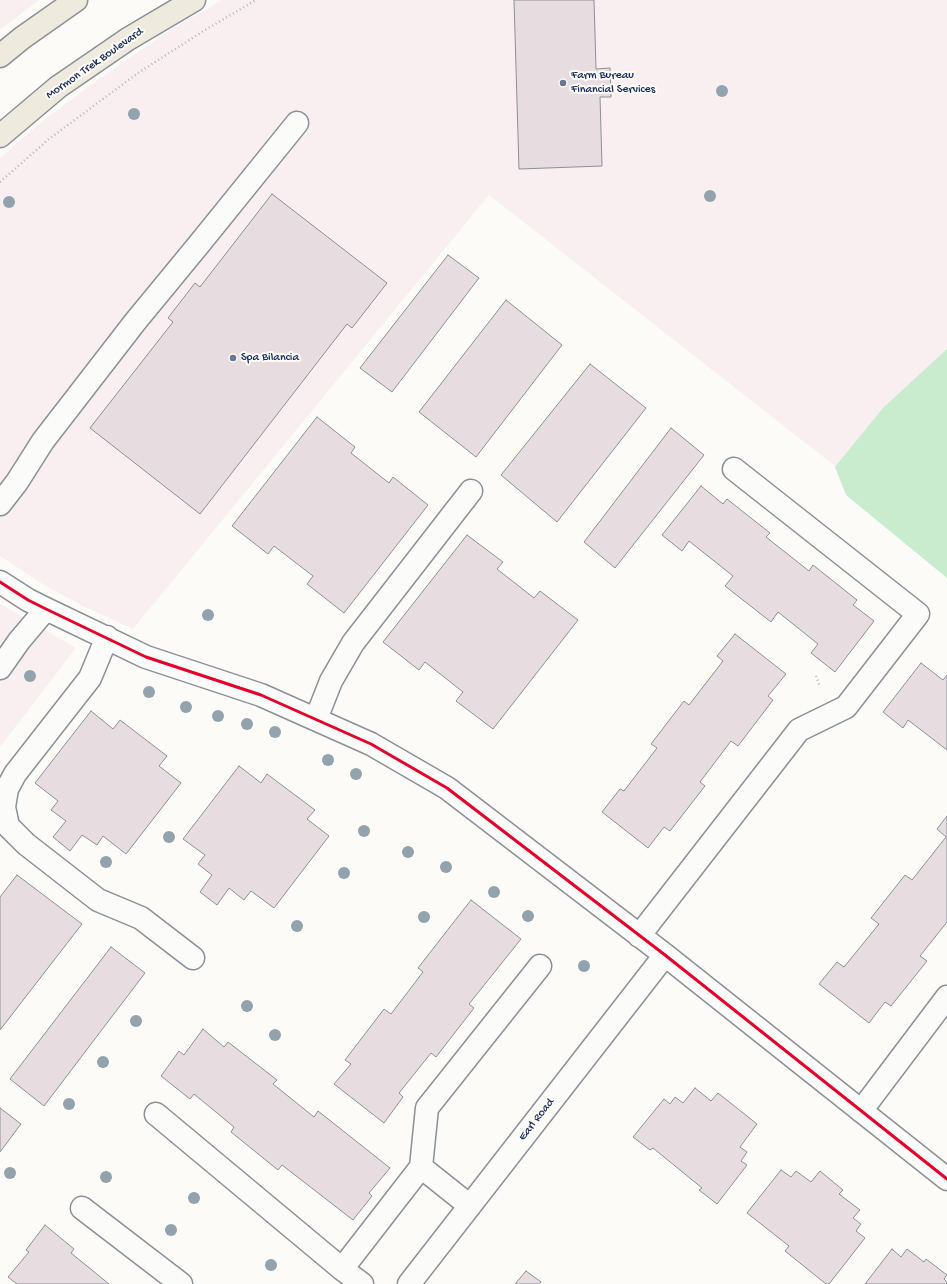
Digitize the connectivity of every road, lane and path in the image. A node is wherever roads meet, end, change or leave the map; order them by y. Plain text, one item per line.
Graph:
1 (76, 0) edge
2 (194, 0) edge
3 (256, 0) edge
4 (0, 56) edge
5 (297, 123) dead end
6 (0, 136) edge
7 (0, 182) edge
8 (734, 468) dead end
9 (471, 491) dead end
10 (0, 504) edge
11 (0, 582) edge
12 (46, 609) junction
13 (107, 637) junction
14 (0, 668) edge
15 (816, 676) dead end
16 (820, 688) dead end
17 (316, 719) junction
18 (639, 936) junction
19 (665, 955) junction
20 (193, 958) dead end
21 (540, 966) dead end
22 (947, 997) edge
23 (861, 1111) junction
24 (156, 1114) dead end
25 (421, 1167) junction
26 (947, 1178) edge
27 (470, 1206) junction
28 (82, 1208) dead end
29 (342, 1270) junction
30 (181, 1284) edge
31 (362, 1284) edge
32 (409, 1284) edge

1 - 4 main road
2 - 6 main road, Mormon Trek Boulevard
3 - 7 path
5 - 10 street
8 - 18 street
9 - 17 street
11 - 12 street
12 - 13 street
12 - 14 street
13 - 17 street
13 - 20 street
15 - 16 path
17 - 18 street
18 - 19 street
19 - 23 street
19 - 27 street, Earl Road
21 - 25 street
22 - 23 street
23 - 26 street
24 - 29 street
25 - 27 street
25 - 29 street
27 - 32 street, Earl Road
28 - 30 street
29 - 31 street

